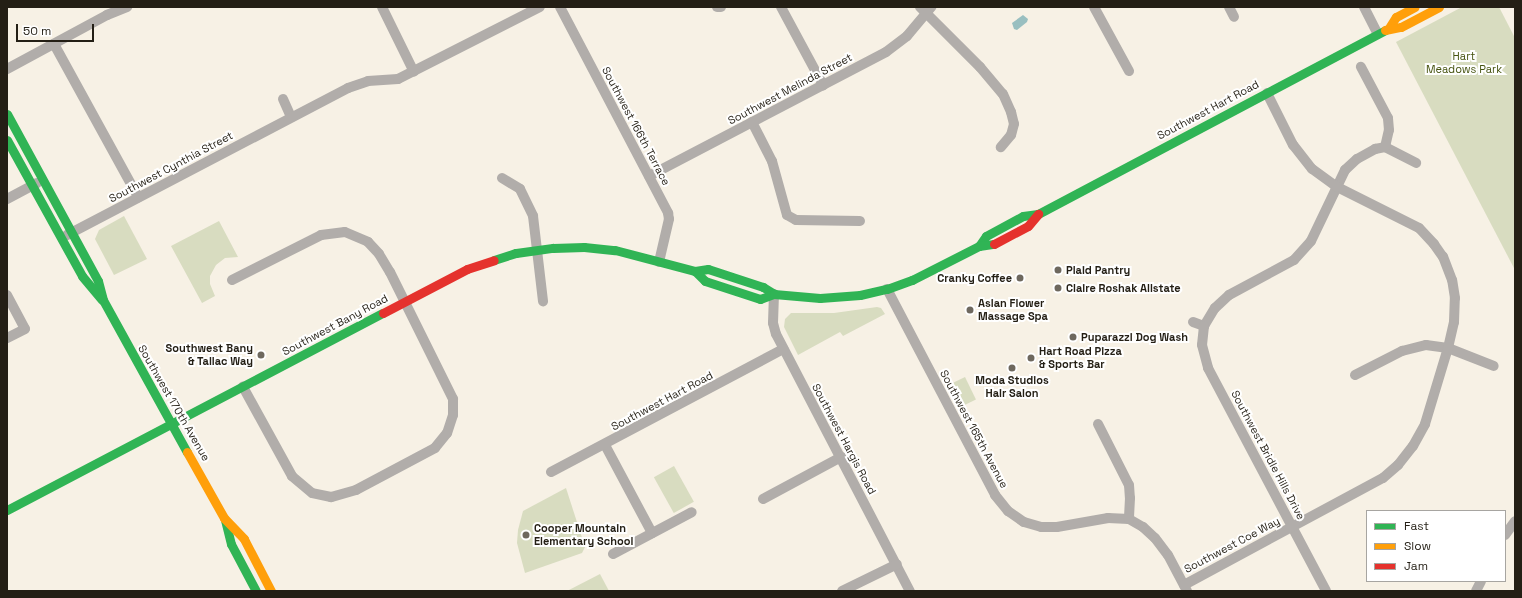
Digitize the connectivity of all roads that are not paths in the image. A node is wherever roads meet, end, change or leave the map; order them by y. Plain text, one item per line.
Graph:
1 (127, 7) edge
2 (382, 7) edge
3 (540, 7) edge
4 (560, 7) edge
5 (716, 7) edge
6 (721, 7) edge
7 (781, 7) edge
8 (1094, 7) edge
9 (1229, 7) edge
10 (1364, 7) edge
11 (1416, 7) edge
12 (1439, 7) edge
13 (926, 10) edge
14 (1234, 17) dead end
15 (1389, 28) junction
16 (1378, 34) junction
17 (54, 44) junction
18 (1361, 67) dead end
19 (7, 69) edge
20 (1129, 71) dead end
21 (414, 72) junction
22 (823, 85) junction
23 (1267, 92) junction
24 (282, 99) dead end
25 (7, 114) edge
26 (291, 117) junction
27 (752, 122) junction
28 (7, 140) edge
29 (1001, 147) dead end
30 (1385, 147) junction
31 (1416, 163) dead end
32 (649, 176) junction
33 (502, 178) dead end
34 (42, 180) junction
35 (32, 185) junction
36 (1336, 188) junction
37 (138, 197) junction
38 (7, 199) edge
39 (860, 221) dead end
40 (72, 232) junction
41 (61, 238) junction
42 (538, 249) junction
43 (659, 262) junction
44 (232, 280) dead end
45 (887, 289) junction
46 (774, 294) junction
47 (7, 295) edge
48 (103, 300) junction
49 (543, 301) dead end
50 (404, 302) junction
51 (1193, 322) dead end
52 (1204, 326) junction
53 (7, 338) edge
54 (1448, 348) junction
55 (783, 349) junction
56 (1494, 366) dead end
57 (1355, 375) dead end
58 (243, 387) junction
59 (173, 424) junction
60 (1098, 424) dead end
61 (605, 445) junction
62 (841, 457) junction
63 (552, 472) dead end
64 (763, 500) dead end
65 (7, 510) edge
66 (692, 512) dead end
67 (224, 518) junction
68 (1128, 519) junction
69 (1515, 521) edge
70 (1292, 527) junction
71 (652, 533) junction
72 (1506, 534) edge
73 (613, 554) dead end
74 (897, 564) junction
75 (1480, 582) edge
76 (1185, 588) edge
77 (256, 591) edge
78 (271, 591) edge
79 (842, 591) edge
80 (910, 591) edge
81 (1326, 591) edge
82 (1476, 591) edge

1 - 17 street
2 - 21 street
3 - 21 street, Southwest Cynthia Street
4 - 32 street, Southwest 166th Terrace
5 - 6 street
7 - 22 street
8 - 20 street
9 - 14 street
10 - 16 street
11 - 15 main road, Southwest Hart Road
12 - 15 main road, Southwest Hart Road
13 - 22 street, Southwest Melinda Street
13 - 29 street
15 - 16 main road, Southwest Hart Road
16 - 23 main road, Southwest Hart Road
17 - 19 street
17 - 37 street
18 - 30 street
21 - 26 street, Southwest Cynthia Street
22 - 27 street, Southwest Melinda Street
23 - 36 street, Southwest Coe Way
23 - 45 main road, Southwest Hart Road
24 - 26 street
25 - 34 main road, Southwest 170th Avenue
26 - 37 street, Southwest Cynthia Street
27 - 32 street, Southwest Melinda Street
27 - 39 street
28 - 35 main road, Southwest 170th Avenue
30 - 31 street
30 - 36 street, Southwest Bridle Hills Drive
32 - 43 street, Southwest 166th Terrace
33 - 42 street
34 - 35 street
34 - 40 main road, Southwest 170th Avenue
35 - 38 street
35 - 41 main road, Southwest 170th Avenue
36 - 52 street, Southwest Bridle Hills Drive
36 - 54 street, Southwest Coe Way
37 - 40 street, Southwest Cynthia Street
40 - 41 street, Southwest Cynthia Street
40 - 48 main road, Southwest 170th Avenue
41 - 48 main road, Southwest 170th Avenue
42 - 43 main road, Southwest Bany Road
42 - 49 street
42 - 50 main road, Southwest Bany Road
43 - 46 main road, Southwest Bany Road
44 - 50 street
45 - 46 main road, Southwest Bany Road
45 - 68 street, Southwest 165th Avenue
46 - 55 street, Southwest Hargis Road
47 - 53 street
48 - 59 main road, Southwest 170th Avenue
50 - 58 main road, Southwest Bany Road
50 - 58 street
51 - 52 street
52 - 70 street, Southwest Bridle Hills Drive
54 - 56 street
54 - 57 street
54 - 70 street, Southwest Coe Way
55 - 61 street, Southwest Hart Road
55 - 62 street, Southwest Hargis Road
58 - 59 main road, Southwest Bany Road
59 - 65 main road, Southwest Bany Road
59 - 67 main road, Southwest 170th Avenue
60 - 68 street
61 - 63 street, Southwest Hart Road
61 - 71 street
62 - 64 street
62 - 74 street, Southwest Hargis Road
66 - 71 street
67 - 77 main road, Southwest 170th Avenue
67 - 78 main road, Southwest 170th Avenue
68 - 76 street, Southwest 165th Avenue
69 - 72 street
70 - 76 street, Southwest Coe Way
70 - 81 street, Southwest Bridle Hills Drive
71 - 73 street
74 - 79 street
74 - 80 street, Southwest Hargis Road
75 - 82 street

